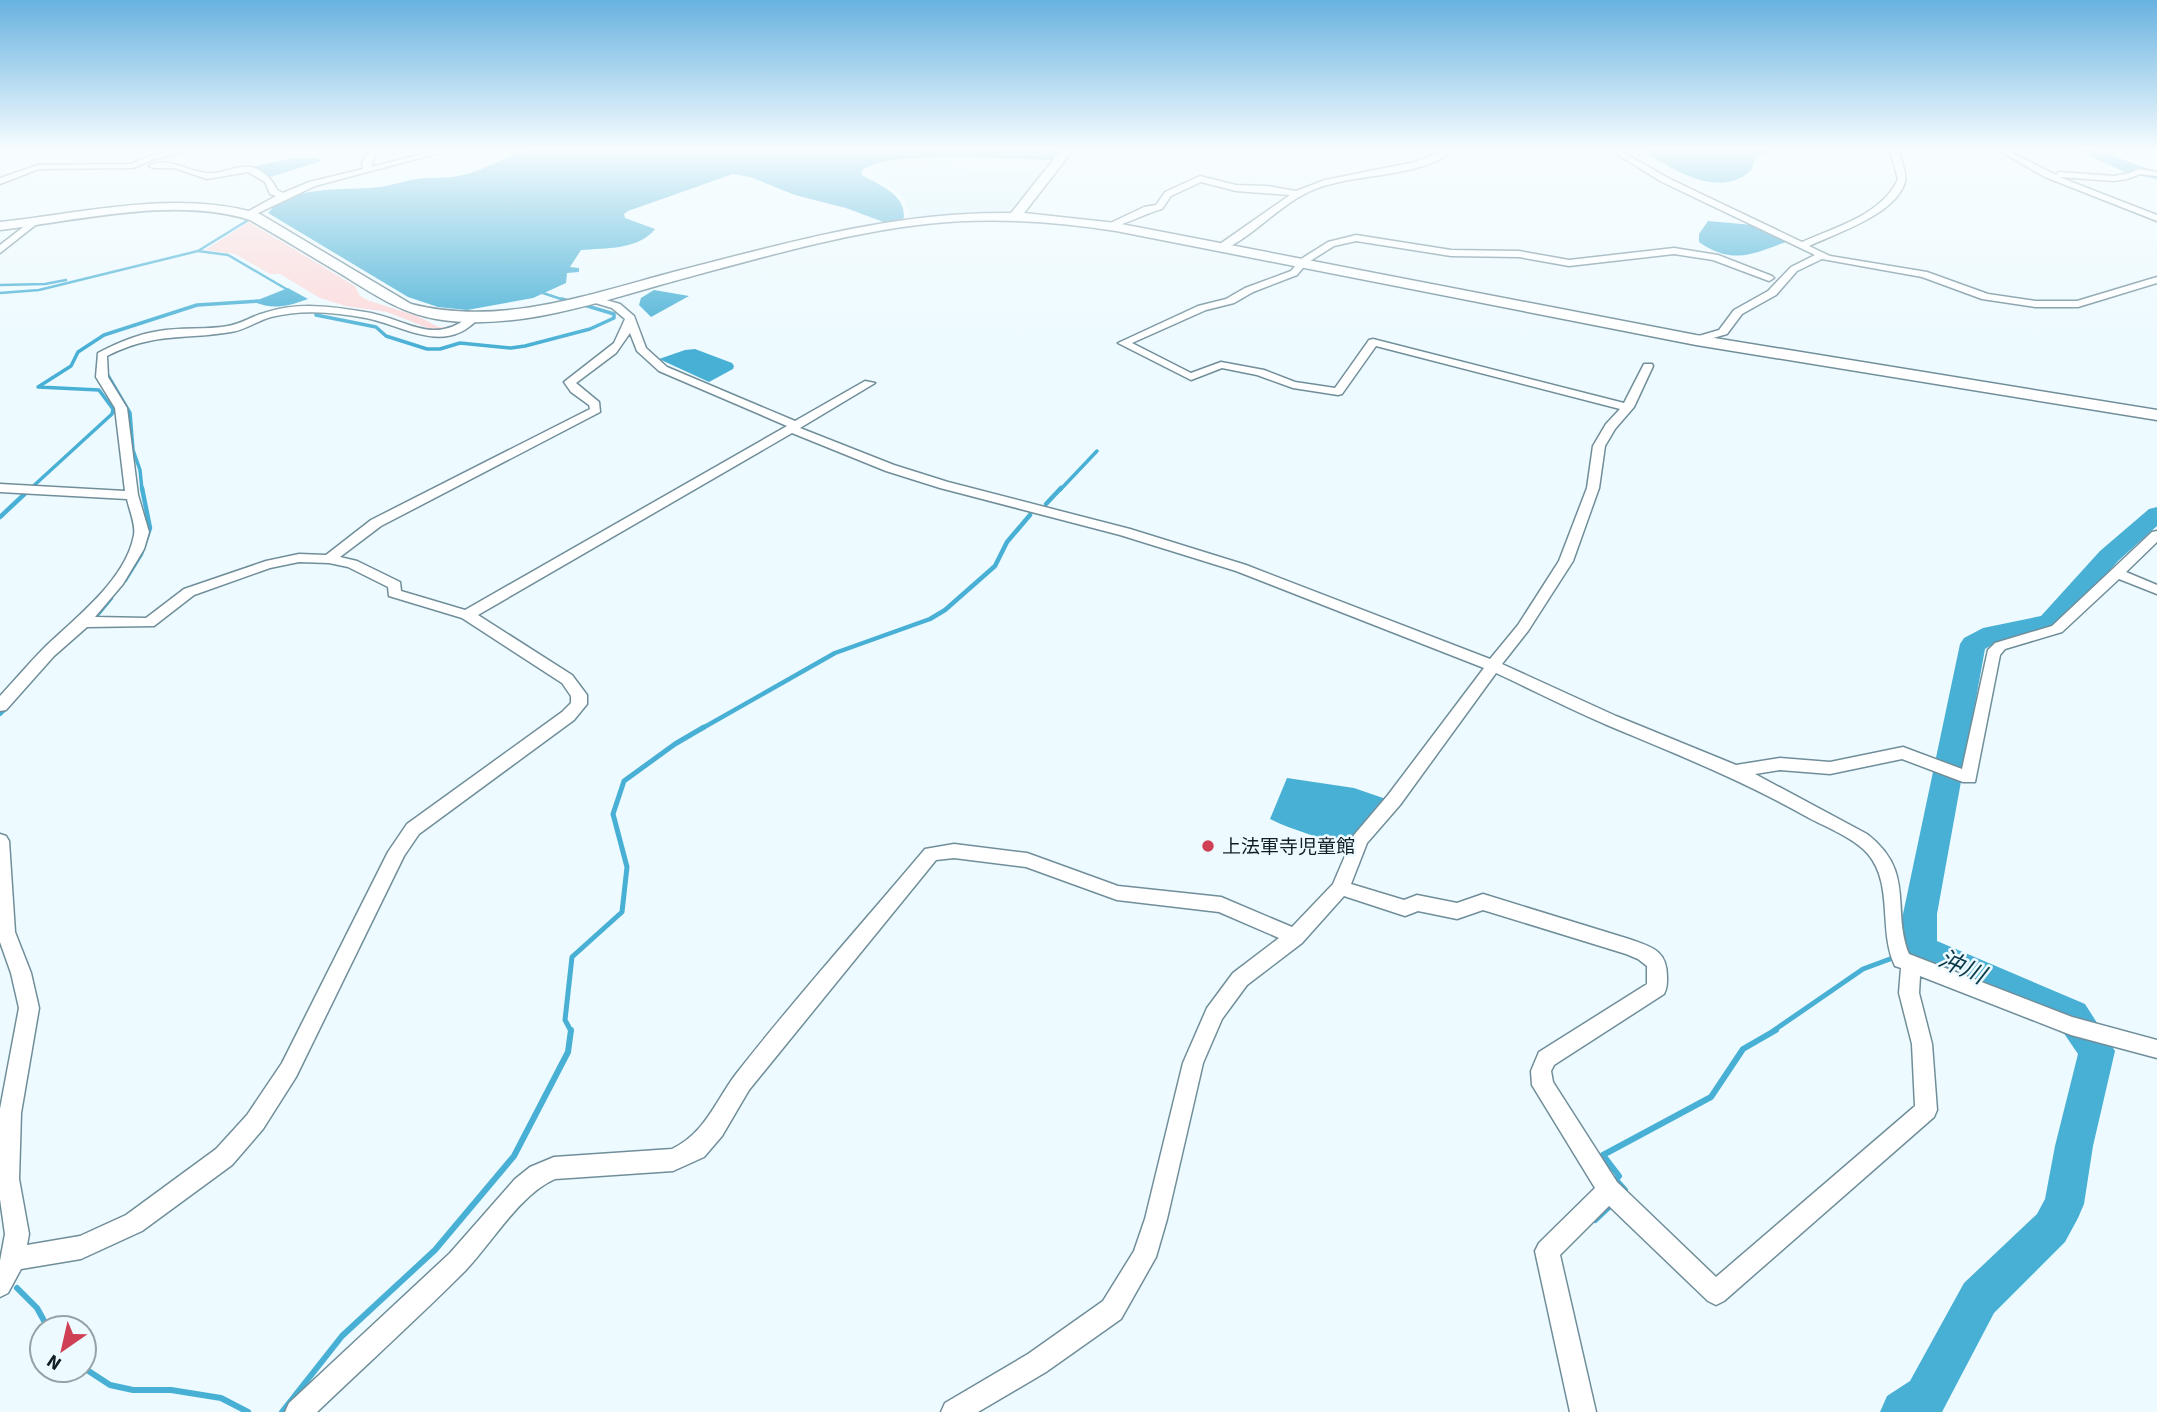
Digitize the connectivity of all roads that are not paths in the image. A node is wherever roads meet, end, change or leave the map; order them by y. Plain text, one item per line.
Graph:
1 (102, 216) edge
2 (252, 216) edge
3 (1015, 216) joint
4 (1132, 216) edge
5 (1266, 216) edge
6 (1741, 216) edge
7 (1864, 216) edge
8 (34, 223) junction
9 (0, 226) edge
10 (1109, 226) junction
11 (1803, 245) junction
12 (1220, 248) junction
13 (0, 250) edge
14 (1823, 256) junction
15 (1310, 259) junction
16 (1769, 278) dead end
17 (2157, 280) edge
18 (586, 299) junction
19 (563, 304) joint
20 (474, 318) junction
21 (631, 318) junction
22 (1696, 340) junction
23 (1648, 366) dead end
24 (869, 383) dead end
25 (1628, 407) junction
26 (2157, 415) edge
27 (794, 427) junction
28 (0, 488) edge
29 (132, 495) junction
30 (2157, 535) edge
31 (329, 559) junction
32 (2115, 573) junction
33 (2157, 590) edge
34 (467, 615) junction
35 (88, 622) junction
36 (1494, 666) junction
37 (0, 706) edge
38 (1735, 771) junction
39 (0, 841) edge
40 (1340, 888) junction
41 (1295, 937) junction
42 (1911, 965) junction
43 (2157, 1049) edge
44 (1609, 1190) junction
45 (14, 1259) junction
46 (0, 1285) edge
47 (298, 1412) edge
48 (954, 1412) edge
49 (1583, 1412) edge

1 - 8 street
2 - 20 street
3 - 10 street
3 - 18 street
4 - 10 street
5 - 12 street
6 - 11 street
7 - 11 street
8 - 9 street
8 - 13 street
10 - 12 street
11 - 14 street
12 - 15 street
14 - 17 street
14 - 22 street
15 - 16 street
15 - 22 street
15 - 25 street
18 - 19 street
18 - 21 street
19 - 20 street
20 - 29 street
21 - 27 street
21 - 31 street
22 - 26 street
23 - 25 street
24 - 27 street
25 - 36 street
27 - 34 street
27 - 36 street
28 - 29 street
29 - 35 street
30 - 32 street
31 - 34 street
31 - 35 street
32 - 33 street
32 - 38 street
34 - 45 street
35 - 37 street
36 - 38 street
36 - 40 street
38 - 42 street
39 - 45 street
40 - 41 street
40 - 44 street
41 - 47 street
41 - 48 street
42 - 43 street
42 - 44 street
44 - 49 street
45 - 46 street

